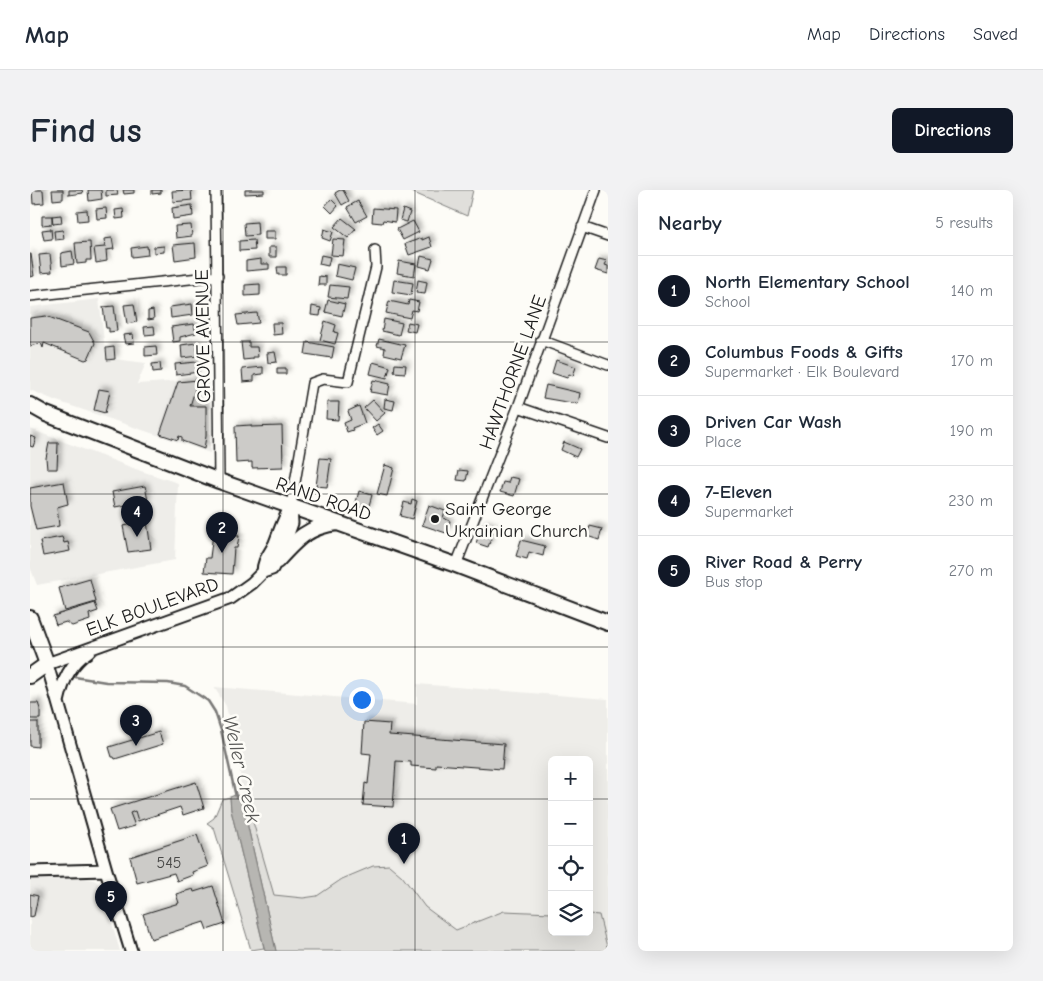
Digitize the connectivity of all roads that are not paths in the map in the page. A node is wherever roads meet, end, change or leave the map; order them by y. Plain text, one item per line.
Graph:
1 (216, 190) edge
2 (596, 190) edge
3 (582, 227) junction
4 (608, 236) edge
5 (375, 250) dead end
6 (218, 276) junction
7 (30, 296) edge
8 (542, 340) junction
9 (608, 365) edge
10 (30, 405) edge
11 (518, 407) junction
12 (608, 438) edge
13 (219, 481) junction
14 (292, 506) junction
15 (338, 523) junction
16 (277, 561) junction
17 (456, 565) junction
18 (263, 572) junction
19 (30, 618) edge
20 (608, 623) edge
21 (96, 646) junction
22 (30, 664) edge
23 (46, 664) junction
24 (30, 676) edge
25 (58, 704) junction
26 (106, 870) junction
27 (30, 872) edge
28 (131, 951) edge

1 - 6 street, GROVE AVENUE
2 - 3 street, HAWTHORNE LANE
3 - 4 street
3 - 8 street, HAWTHORNE LANE
5 - 14 street, ELK BOULEVARD
6 - 7 street
6 - 13 street, GROVE AVENUE
8 - 9 street
8 - 11 street, HAWTHORNE LANE
10 - 13 main road, RAND ROAD
11 - 12 street
11 - 17 street, HAWTHORNE LANE
13 - 14 main road, RAND ROAD
14 - 15 main road, RAND ROAD
14 - 16 main road, ELK BOULEVARD
14 - 18 main road, ELK BOULEVARD
15 - 16 main road
15 - 17 main road, RAND ROAD
16 - 18 main road, ELK BOULEVARD
17 - 20 main road, RAND ROAD
18 - 21 main road, ELK BOULEVARD
19 - 23 main road
21 - 23 main road, ELK BOULEVARD
21 - 25 main road
22 - 23 main road, ELK BOULEVARD
23 - 24 main road, ELK BOULEVARD
23 - 25 main road
25 - 26 main road
26 - 27 main road
26 - 28 main road

